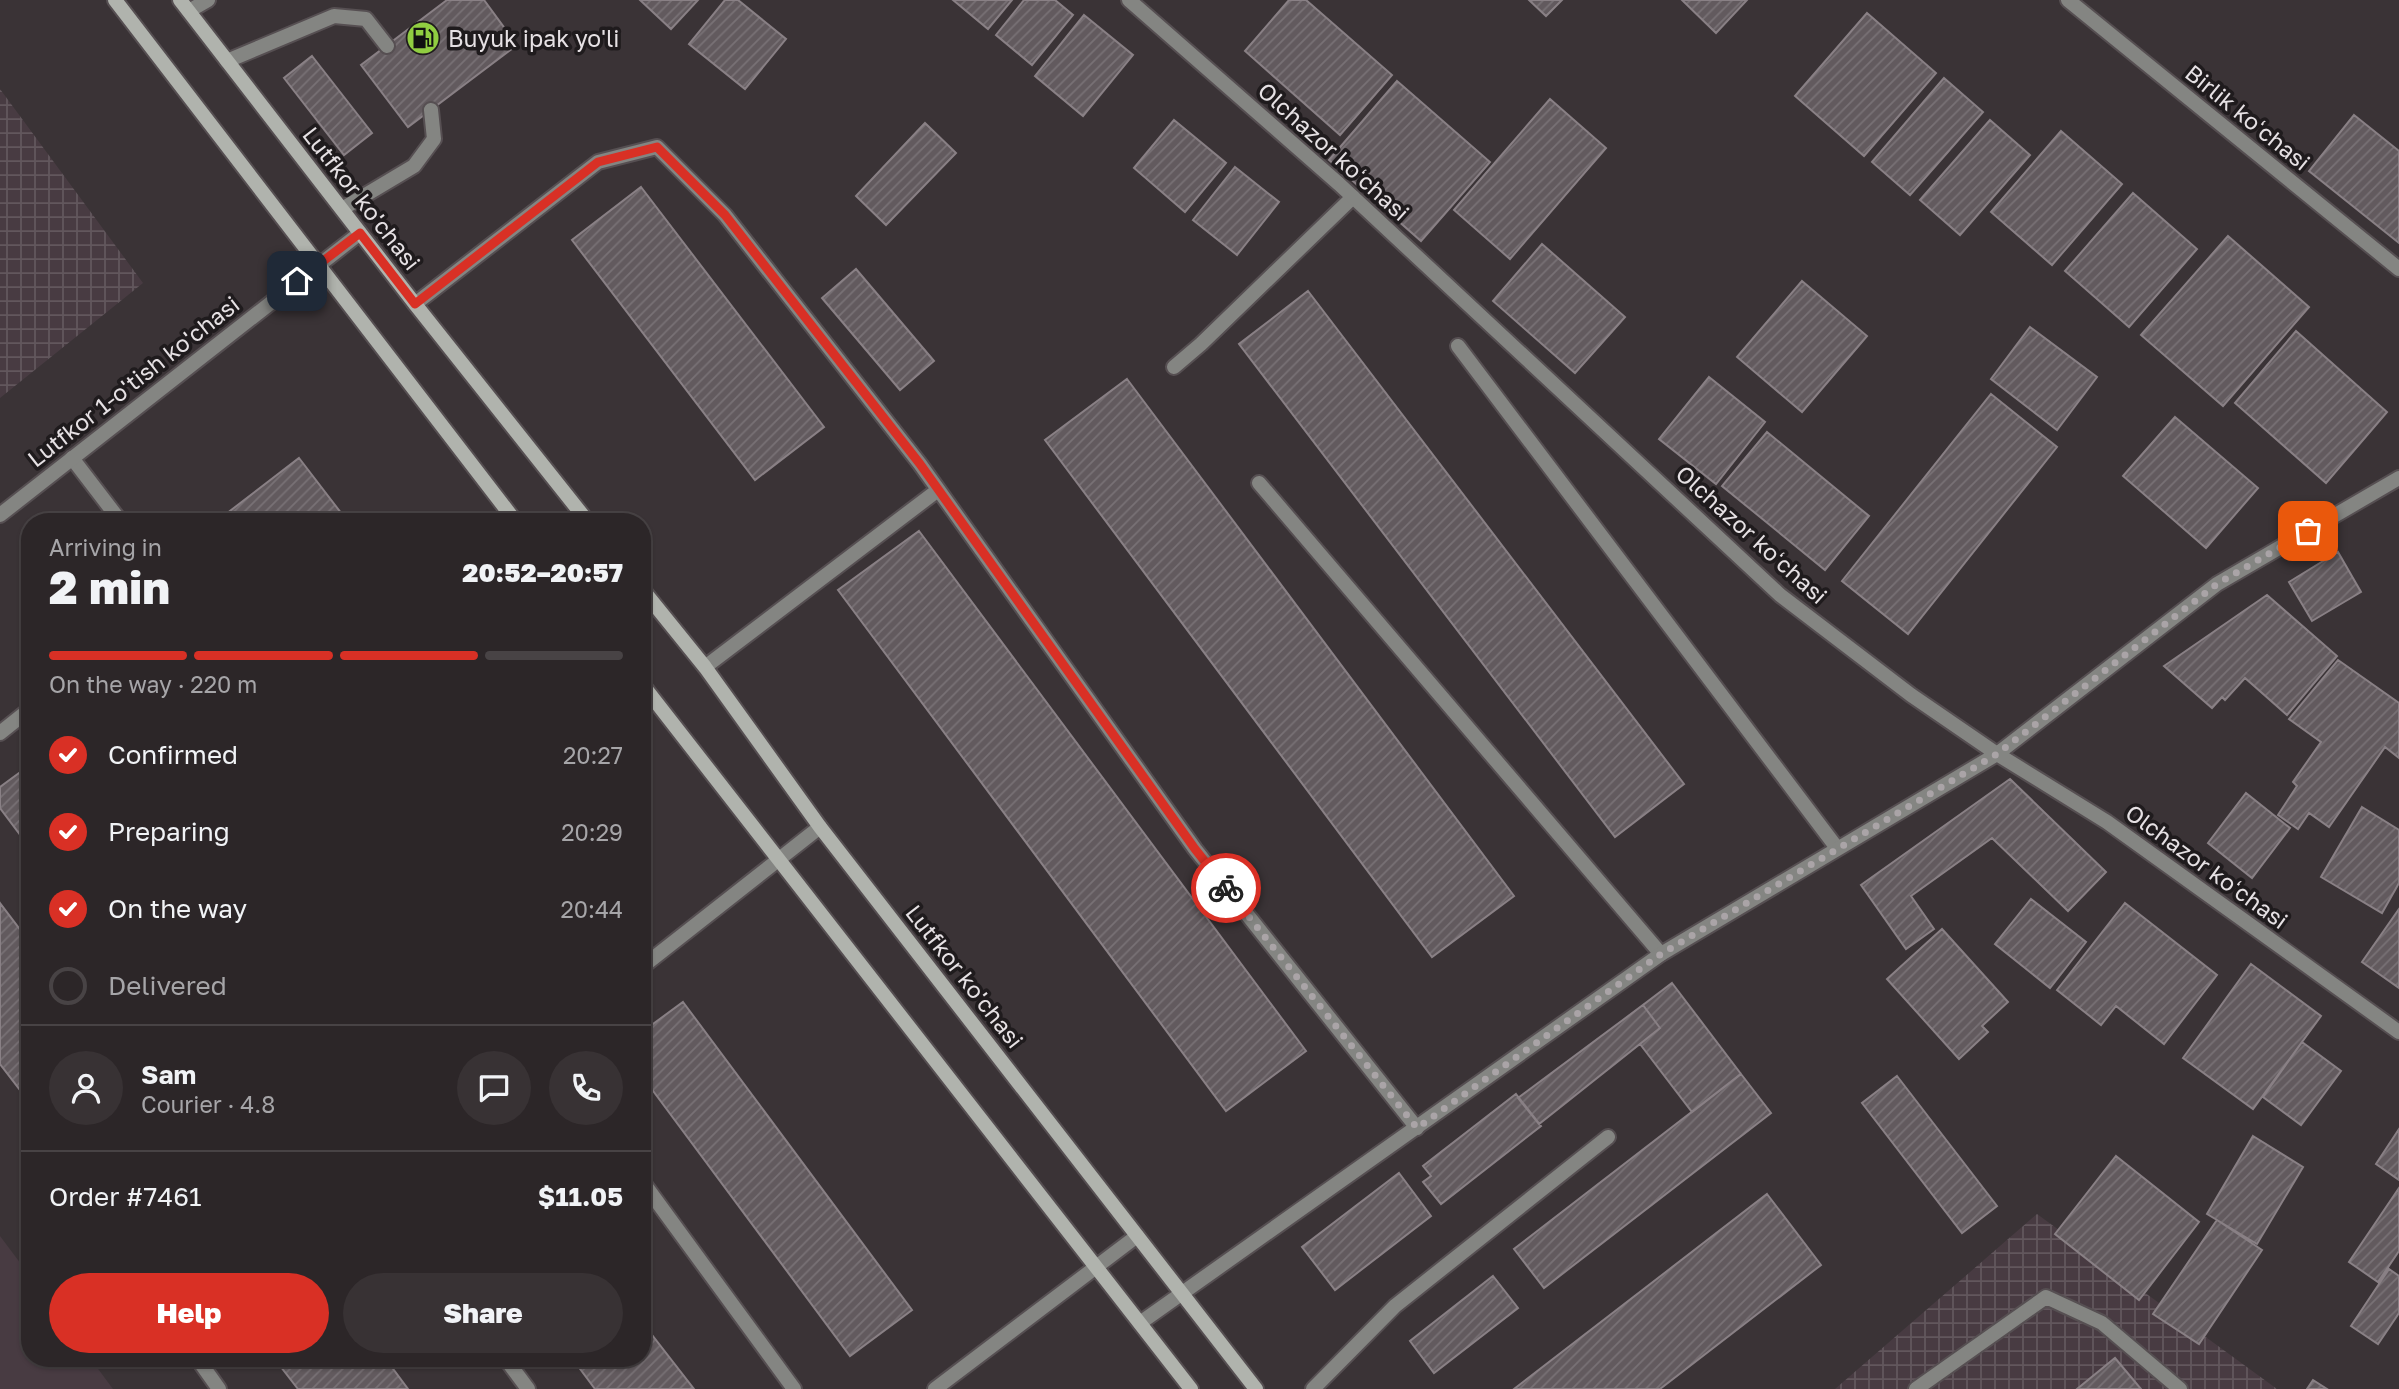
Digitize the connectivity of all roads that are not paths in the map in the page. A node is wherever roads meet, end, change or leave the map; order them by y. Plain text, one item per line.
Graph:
1 (115, 0) edge
2 (208, 0) edge
3 (1129, 0) edge
4 (2068, 0) edge
5 (184, 6) edge
6 (387, 46) dead end
7 (227, 61) junction
8 (431, 110) dead end
9 (1353, 197) junction
10 (342, 209) junction
11 (360, 233) junction
12 (318, 264) junction
13 (2399, 269) edge
14 (415, 304) junction
15 (1458, 346) dead end
16 (1174, 367) dead end
17 (72, 458) junction
18 (2399, 478) edge
19 (1259, 483) dead end
20 (938, 491) junction
21 (114, 513) edge
22 (509, 513) edge
23 (581, 513) edge
24 (0, 515) edge
25 (651, 600) edge
26 (705, 667) junction
27 (651, 696) edge
28 (21, 716) edge
29 (0, 733) edge
30 (1997, 754) junction
31 (820, 827) junction
32 (1837, 848) junction
33 (778, 860) junction
34 (1661, 954) junction
35 (651, 960) edge
36 (2399, 1032) edge
37 (1417, 1128) junction
38 (1608, 1138) dead end
39 (651, 1193) edge
40 (1137, 1236) junction
41 (1096, 1267) junction
42 (1181, 1293) junction
43 (1140, 1323) junction
44 (203, 1367) edge
45 (512, 1367) edge
46 (219, 1389) edge
47 (528, 1389) edge
48 (794, 1389) edge
49 (935, 1389) edge
50 (1191, 1389) edge
51 (1256, 1389) edge
52 (1313, 1389) edge
53 (1916, 1389) edge
54 (2180, 1389) edge

1 - 12 main road
2 - 5 street
3 - 9 street, Olchazor koʻchasi
4 - 13 street, Birlik koʻchasi
5 - 7 main road, Lutfkor ko'chasi
6 - 7 street
7 - 10 main road, Lutfkor ko'chasi
8 - 10 street
9 - 16 street
9 - 30 street, Olchazor koʻchasi
10 - 11 main road, Lutfkor ko'chasi
11 - 12 street, Lutfkor 1-o'tish ko'chasi
11 - 14 main road, Lutfkor ko'chasi
12 - 17 street, Lutfkor 1-o'tish ko'chasi
12 - 22 main road
14 - 20 street
14 - 23 main road, Lutfkor ko'chasi
15 - 32 street
17 - 21 street
17 - 24 street, Lutfkor 1-o'tish ko'chasi
18 - 30 street
19 - 34 street
20 - 26 street
20 - 37 street
25 - 26 main road, Lutfkor ko'chasi
26 - 31 main road, Lutfkor ko'chasi
27 - 33 main road
28 - 29 street
30 - 32 street
30 - 36 street, Olchazor koʻchasi
31 - 33 street
31 - 40 main road, Lutfkor ko'chasi
32 - 34 street
33 - 35 street
33 - 41 main road
34 - 37 street
37 - 42 street
38 - 52 street
39 - 48 street
40 - 41 street
40 - 42 main road, Lutfkor ko'chasi
41 - 43 main road
41 - 49 street
42 - 43 street
42 - 51 main road, Lutfkor ko'chasi
43 - 50 main road
44 - 46 street
45 - 47 street
53 - 54 street

